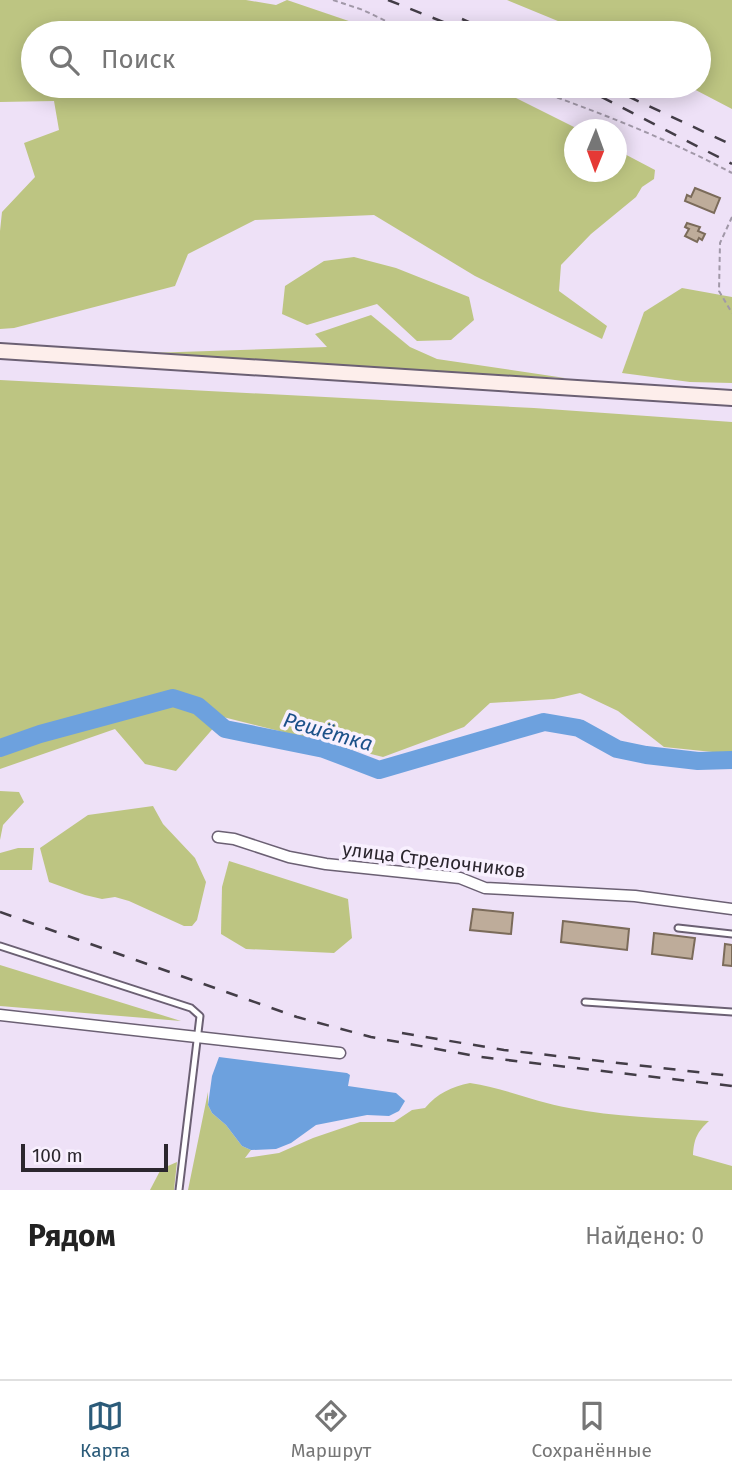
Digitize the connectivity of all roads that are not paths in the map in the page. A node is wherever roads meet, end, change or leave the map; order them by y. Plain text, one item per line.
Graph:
1 (0, 351) edge
2 (732, 398) edge
3 (218, 837) dead end
4 (732, 909) edge
5 (678, 928) dead end
6 (732, 934) edge
7 (0, 946) edge
8 (585, 1002) dead end
9 (732, 1012) edge
10 (0, 1015) edge
11 (199, 1036) junction
12 (340, 1053) dead end
13 (179, 1190) edge

1 - 2 street
3 - 4 street, улица Стрелочников
5 - 6 lane
7 - 11 lane
8 - 9 lane
10 - 11 street
11 - 12 street
11 - 13 lane

